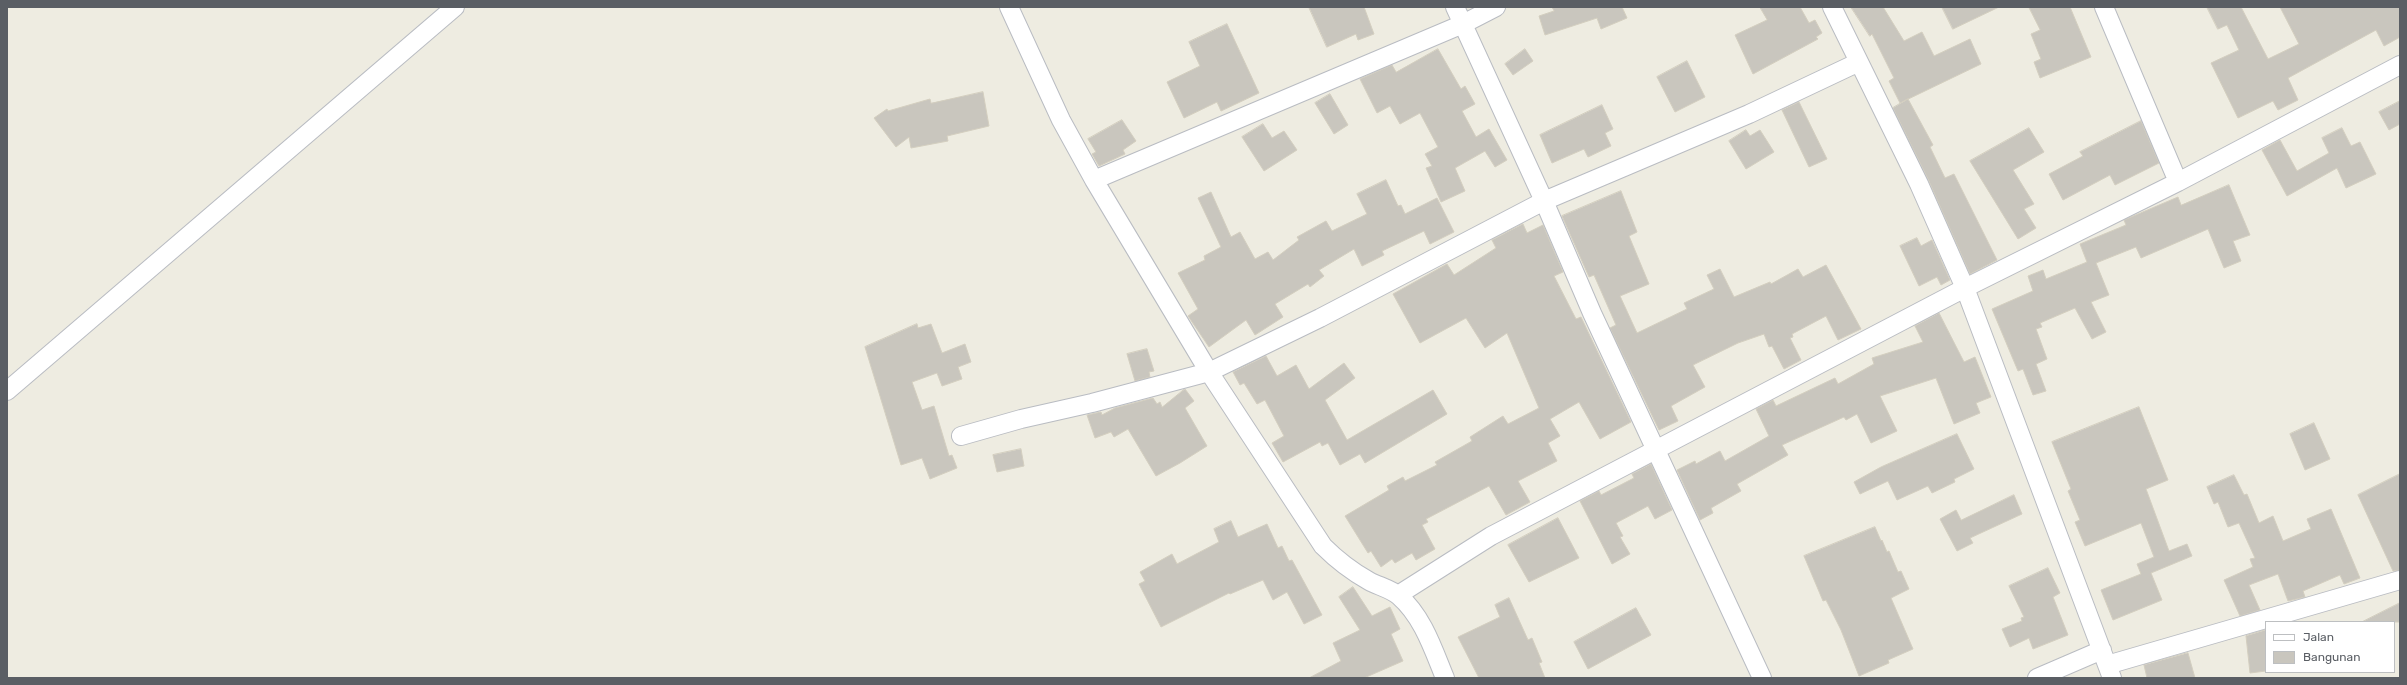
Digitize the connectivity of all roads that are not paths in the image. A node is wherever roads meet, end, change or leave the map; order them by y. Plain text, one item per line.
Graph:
1 (456, 7) edge
2 (1009, 7) edge
3 (1455, 7) edge
4 (1496, 7) edge
5 (1832, 7) edge
6 (2104, 7) edge
7 (1462, 24) junction
8 (1859, 62) junction
9 (2400, 65) edge
10 (1094, 180) junction
11 (2178, 182) junction
12 (1544, 201) junction
13 (1965, 288) junction
14 (1209, 372) junction
15 (7, 391) edge
16 (961, 436) dead end
17 (1658, 450) junction
18 (2400, 580) edge
19 (1398, 595) junction
20 (2107, 665) edge
21 (1446, 678) edge
22 (1762, 678) edge
23 (2037, 678) edge

1 - 15 street
2 - 10 street
3 - 7 street
4 - 7 street
5 - 8 street
6 - 11 street
7 - 10 street
7 - 12 street
8 - 12 street
8 - 13 street
9 - 11 street
10 - 14 street
11 - 13 street
12 - 14 street
12 - 17 street
13 - 17 street
13 - 20 street
14 - 16 street
14 - 19 street
17 - 19 street
17 - 22 street
18 - 20 street
19 - 21 street
20 - 23 street

